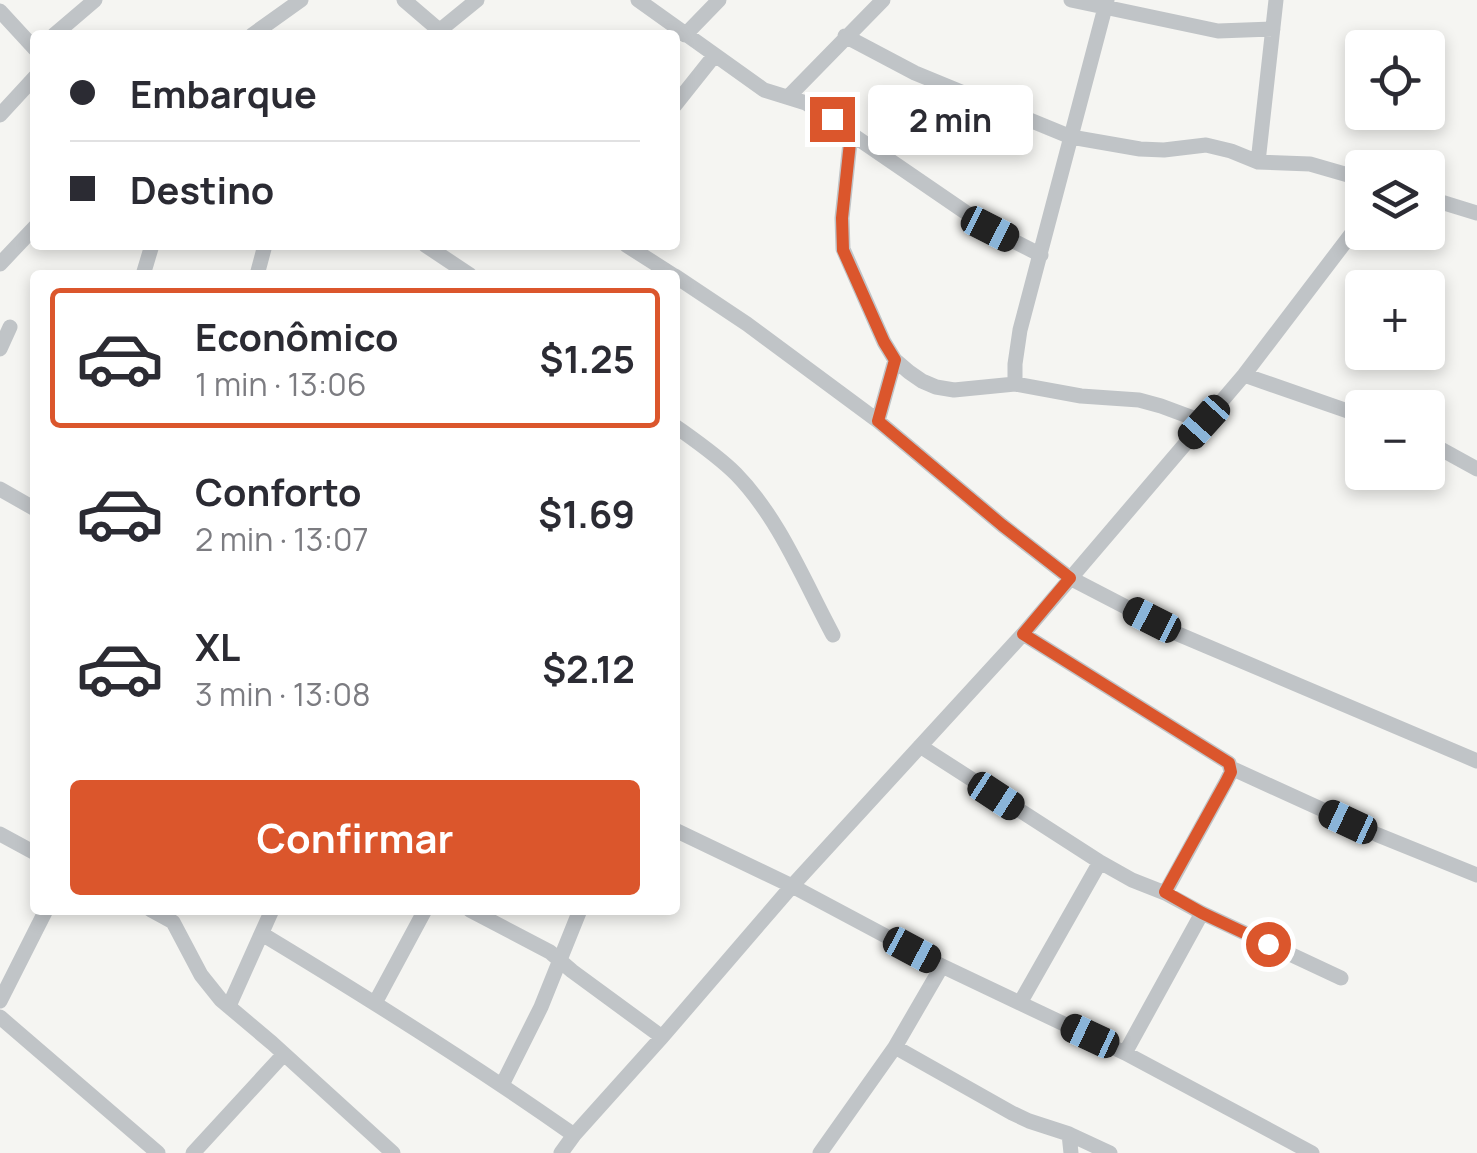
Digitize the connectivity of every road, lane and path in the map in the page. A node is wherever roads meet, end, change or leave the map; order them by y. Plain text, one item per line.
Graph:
1 (95, 0) edge
2 (302, 0) edge
3 (404, 0) edge
4 (476, 0) edge
5 (638, 0) edge
6 (719, 0) edge
7 (882, 0) edge
8 (1071, 0) edge
9 (1292, 0) edge
10 (1276, 3) edge
11 (1106, 4) edge
12 (0, 11) edge
13 (1273, 29) junction
14 (60, 30) edge
15 (259, 30) edge
16 (433, 30) edge
17 (440, 30) edge
18 (678, 30) edge
19 (680, 31) edge
20 (685, 35) junction
21 (846, 36) junction
22 (30, 44) edge
23 (714, 56) junction
24 (30, 82) edge
25 (788, 96) junction
26 (680, 99) edge
27 (0, 115) edge
28 (851, 133) junction
29 (1071, 137) junction
30 (1258, 162) junction
31 (1345, 174) edge
32 (1445, 202) edge
33 (1473, 209) edge
34 (30, 232) edge
35 (1345, 242) edge
36 (432, 250) edge
37 (634, 250) edge
38 (1041, 254) junction
39 (0, 264) edge
40 (462, 270) edge
41 (665, 270) edge
42 (680, 280) edge
43 (10, 327) dead end
44 (0, 349) edge
45 (895, 360) junction
46 (1244, 375) junction
47 (1015, 384) junction
48 (1345, 410) edge
49 (878, 421) junction
50 (1204, 422) junction
51 (680, 430) edge
52 (1445, 451) edge
53 (1477, 469) edge
54 (0, 490) edge
55 (30, 505) edge
56 (1070, 578) junction
57 (832, 634) dead end
58 (1023, 634) junction
59 (920, 746) junction
60 (1477, 761) edge
61 (1231, 768) junction
62 (680, 832) edge
63 (0, 834) edge
64 (30, 849) edge
65 (1100, 862) junction
66 (1477, 876) edge
67 (792, 886) junction
68 (1165, 892) junction
69 (1202, 913) junction
70 (43, 915) edge
71 (160, 915) edge
72 (270, 915) edge
73 (422, 915) edge
74 (480, 915) edge
75 (578, 915) edge
76 (262, 934) junction
77 (561, 961) junction
78 (942, 966) junction
79 (1341, 978) dead end
80 (0, 1001) edge
81 (376, 1003) junction
82 (1020, 1003) junction
83 (229, 1006) junction
84 (0, 1016) edge
85 (662, 1037) junction
86 (895, 1047) junction
87 (1125, 1053) junction
88 (284, 1054) junction
89 (502, 1084) junction
90 (1069, 1134) junction
91 (574, 1135) junction
92 (376, 1137) junction
93 (158, 1153) edge
94 (193, 1153) edge
95 (363, 1153) edge
96 (393, 1153) edge
97 (561, 1153) edge
98 (820, 1153) edge
99 (1071, 1153) edge
100 (1110, 1153) edge
101 (1312, 1153) edge

1 - 14 street
2 - 15 street
3 - 16 street
4 - 17 street
5 - 18 street
6 - 20 street
7 - 21 street
8 - 11 street
9 - 10 street
10 - 13 street
11 - 13 street
11 - 29 street
12 - 22 street
13 - 30 street
19 - 20 street
20 - 23 street
21 - 25 street
21 - 29 street
23 - 25 street
23 - 26 street
24 - 27 street
25 - 28 street
28 - 38 street
28 - 45 street
29 - 30 street
29 - 38 street
30 - 31 street
32 - 33 street
34 - 39 street
35 - 46 street
36 - 40 street
37 - 41 street
38 - 47 street
42 - 49 street
43 - 44 street
45 - 47 street
45 - 49 street
46 - 48 street
46 - 50 street
47 - 50 street
49 - 56 street
50 - 56 street
51 - 57 street
52 - 53 street
54 - 55 street
56 - 58 street
56 - 60 street
58 - 59 street
58 - 61 street
59 - 65 street
59 - 67 street
61 - 66 street
61 - 68 street
62 - 67 street
63 - 64 street
65 - 68 street
65 - 82 street
67 - 78 street
67 - 85 street
68 - 69 street
69 - 79 street
69 - 87 street
70 - 80 street
71 - 83 street
72 - 76 street
73 - 81 street
74 - 77 street
75 - 77 street
76 - 81 street
76 - 83 street
77 - 85 street
77 - 89 street
78 - 82 street
78 - 86 street
81 - 89 street
82 - 87 street
83 - 88 street
84 - 93 street
85 - 91 street
86 - 90 street
86 - 98 street
87 - 101 street
88 - 92 street
88 - 94 street
89 - 91 street
90 - 99 street
90 - 100 street
91 - 97 street
92 - 95 street
92 - 96 street

